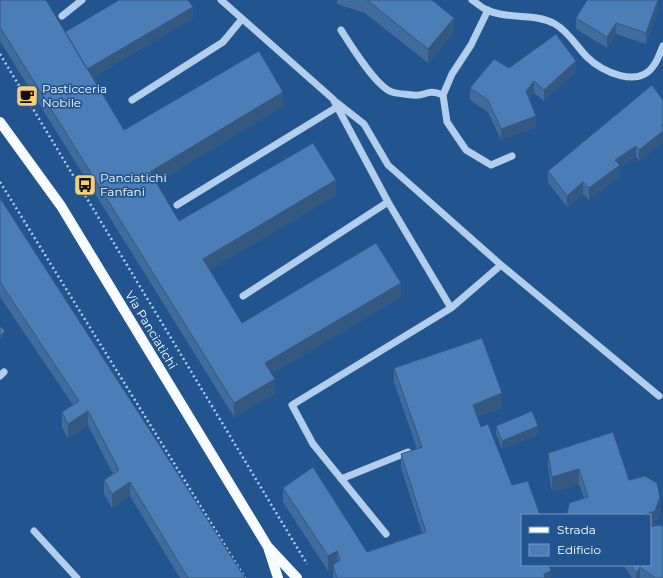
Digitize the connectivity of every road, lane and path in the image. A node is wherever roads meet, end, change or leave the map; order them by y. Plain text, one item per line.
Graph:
1 (82, 0) edge
2 (221, 0) edge
3 (472, 0) edge
4 (488, 10) junction
5 (62, 16) dead end
6 (242, 19) junction
7 (341, 30) dead end
8 (663, 46) edge
9 (0, 54) edge
10 (443, 95) junction
11 (332, 99) junction
12 (132, 100) dead end
13 (337, 107) junction
14 (0, 116) edge
15 (3, 126) edge
16 (512, 156) dead end
17 (0, 182) edge
18 (388, 202) junction
19 (178, 205) dead end
20 (501, 264) junction
21 (243, 296) dead end
22 (451, 308) junction
23 (659, 396) dead end
24 (408, 452) edge
25 (341, 479) junction
26 (34, 531) dead end
27 (386, 534) dead end
28 (268, 547) junction
29 (307, 564) dead end
30 (77, 578) edge
31 (245, 578) edge
32 (278, 578) edge
33 (297, 578) edge

1 - 5 street
2 - 6 street
3 - 4 street
4 - 8 street
4 - 10 street
6 - 11 street
6 - 12 street
7 - 10 street
9 - 29 path
10 - 16 street
11 - 13 street
11 - 20 street
13 - 18 street
13 - 19 street
14 - 15 street
15 - 28 main road, Via Panciatichi
17 - 31 path
18 - 21 street
18 - 22 street
20 - 22 street
20 - 23 street
22 - 25 street
24 - 25 street
25 - 27 street
26 - 30 street
28 - 32 main road
28 - 33 main road

